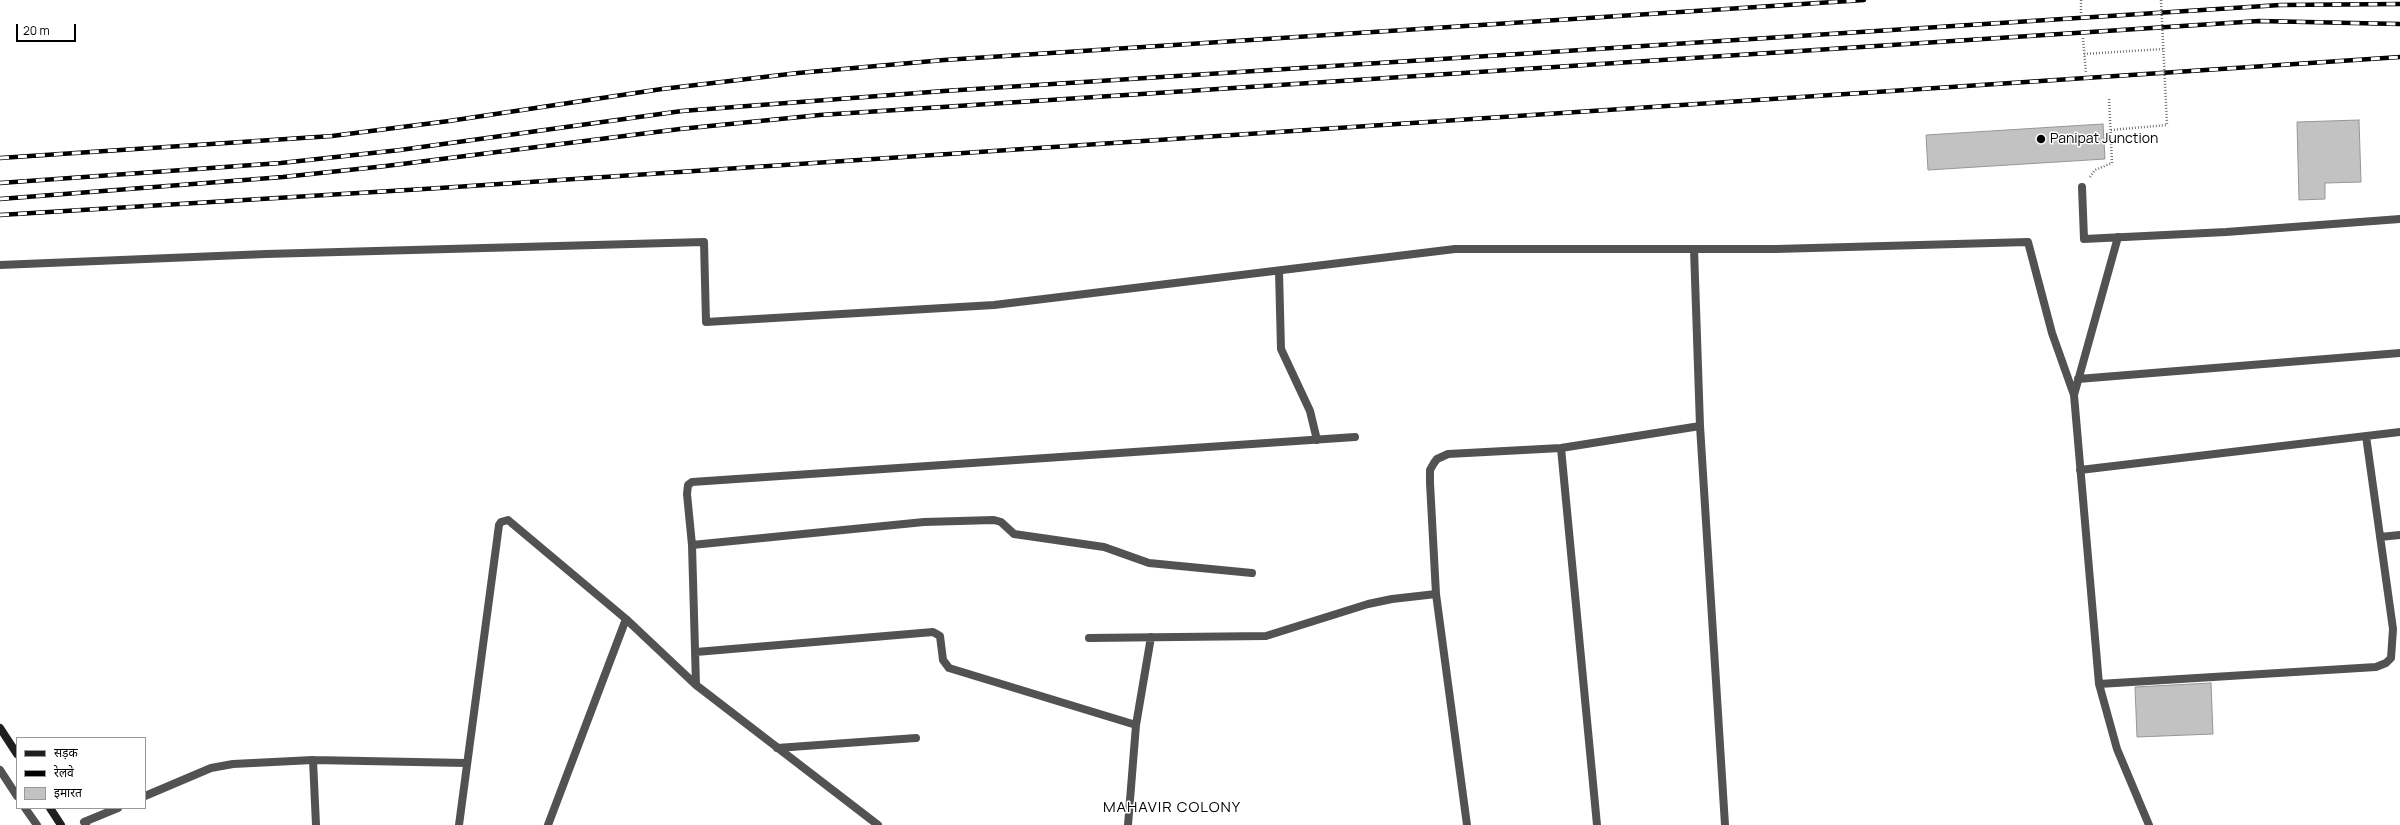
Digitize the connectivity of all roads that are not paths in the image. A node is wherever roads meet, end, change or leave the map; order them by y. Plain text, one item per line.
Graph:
1 (2082, 187) road end
2 (2400, 219) edge
3 (2118, 237) junction
4 (1694, 249) junction
5 (0, 264) edge
6 (1279, 270) junction
7 (2400, 353) edge
8 (2078, 379) junction
9 (2074, 395) junction
10 (1700, 426) junction
11 (2400, 432) edge
12 (2366, 436) junction
13 (1355, 437) dead end
14 (1317, 440) junction
15 (1561, 448) junction
16 (2080, 470) junction
17 (2400, 535) edge
18 (2380, 537) junction
19 (692, 545) junction
20 (1252, 573) dead end
21 (1436, 594) junction
22 (626, 619) junction
23 (2396, 629) edge
24 (1151, 637) junction
25 (1089, 638) dead end
26 (696, 652) junction
27 (2099, 684) junction
28 (696, 685) junction
29 (1136, 725) junction
30 (0, 728) edge
31 (916, 738) dead end
32 (777, 748) junction
33 (16, 752) edge
34 (313, 760) junction
35 (466, 763) junction
36 (0, 770) edge
37 (16, 794) edge
38 (146, 796) edge
39 (26, 809) edge
40 (51, 809) edge
41 (116, 809) edge
42 (37, 825) edge
43 (61, 825) edge
44 (86, 825) edge
45 (316, 825) edge
46 (459, 825) edge
47 (548, 825) edge
48 (878, 825) edge
49 (1128, 825) edge
50 (1467, 825) edge
51 (1597, 825) edge
52 (1725, 825) edge
53 (2149, 825) edge

1 - 3 street
2 - 3 street
3 - 8 street
4 - 6 street
4 - 9 street
4 - 10 street
5 - 6 street
6 - 14 street
7 - 8 street
8 - 9 street
9 - 16 street
10 - 15 street
10 - 52 street
11 - 12 street
12 - 16 street
12 - 18 street
13 - 14 street
14 - 19 street
15 - 21 street
15 - 51 street
16 - 27 street
17 - 18 street
18 - 23 street
19 - 20 street
19 - 26 street
21 - 24 street
21 - 50 street
22 - 28 street
22 - 35 street
22 - 47 street
23 - 27 street
24 - 25 street
24 - 29 street
26 - 28 street
26 - 29 street
27 - 53 street
28 - 32 street
29 - 49 street
30 - 33 main road
31 - 32 street
32 - 48 street
34 - 35 street
34 - 38 street
34 - 45 street
35 - 46 street
36 - 37 street
39 - 42 street
40 - 43 main road
41 - 44 street

